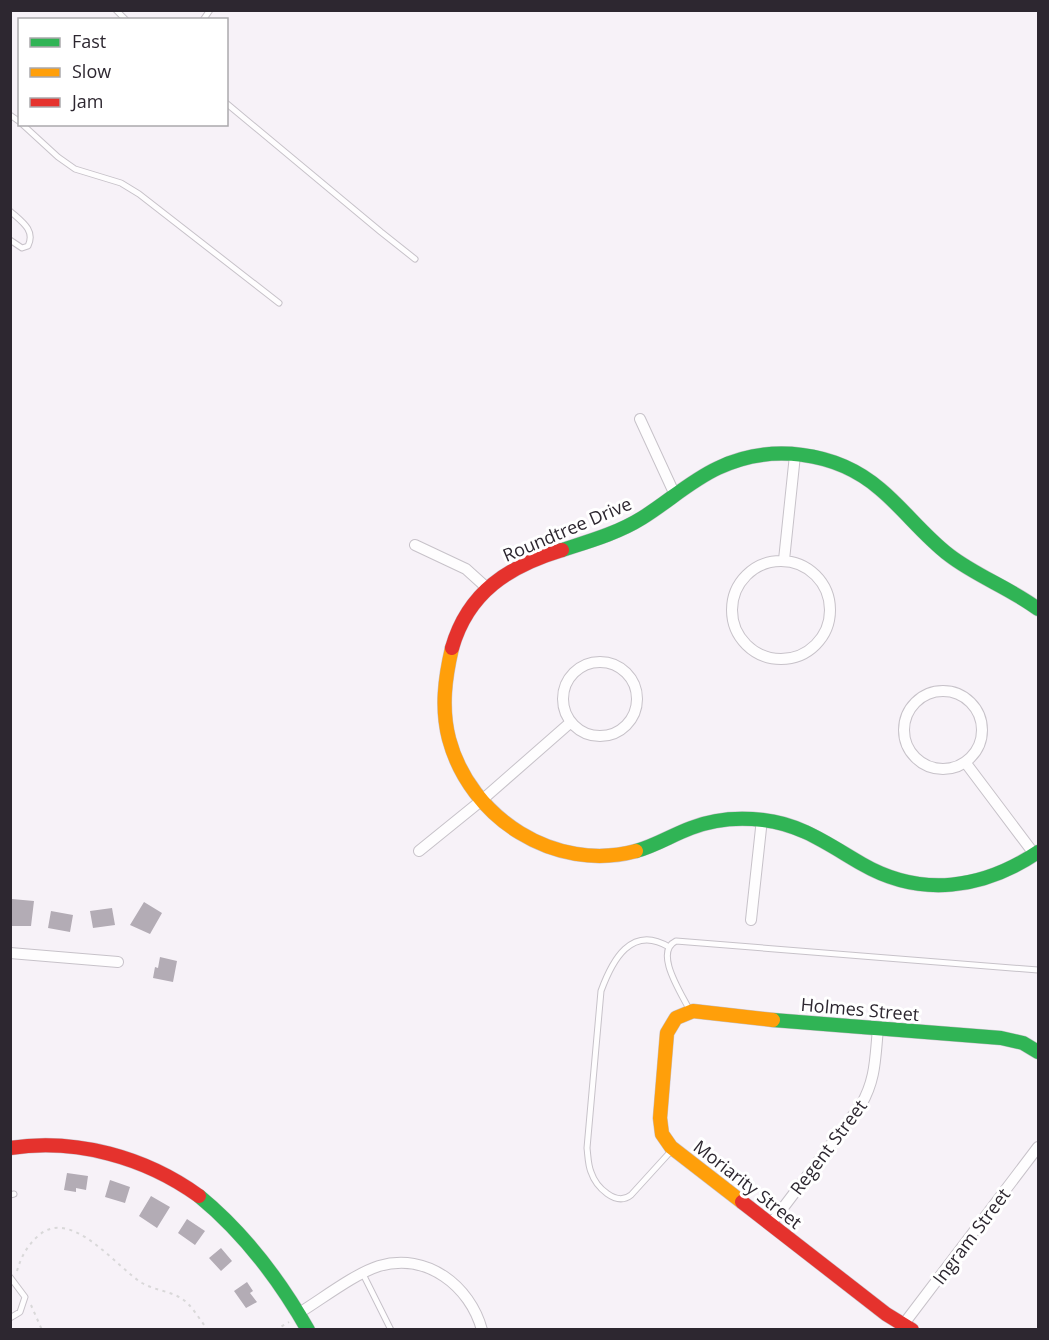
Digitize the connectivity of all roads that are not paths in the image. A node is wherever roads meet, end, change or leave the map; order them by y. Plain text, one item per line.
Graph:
1 (228, 105) edge
2 (24, 126) edge
3 (10, 211) edge
4 (10, 240) edge
5 (416, 259) dead end
6 (279, 303) dead end
7 (640, 419) dead end
8 (795, 455) junction
9 (675, 495) junction
10 (416, 545) dead end
11 (784, 560) junction
12 (487, 588) junction
13 (1038, 609) edge
14 (572, 722) junction
15 (965, 762) junction
16 (482, 800) junction
17 (762, 819) junction
18 (419, 851) dead end
19 (1037, 854) edge
20 (751, 920) dead end
21 (669, 947) junction
22 (10, 953) edge
23 (118, 962) dead end
24 (1038, 970) edge
25 (690, 1012) junction
26 (676, 1018) joint
27 (878, 1029) junction
28 (1038, 1052) edge
29 (1038, 1147) edge
30 (10, 1148) edge
31 (674, 1149) junction
32 (770, 1225) junction
33 (363, 1274) junction
34 (13, 1275) edge
35 (10, 1318) edge
36 (294, 1318) junction
37 (908, 1327) edge
38 (308, 1329) edge
39 (390, 1329) edge
40 (482, 1329) edge

1 - 5 lane
2 - 6 lane
3 - 4 lane
7 - 9 street
8 - 9 street, Roundtree Drive
8 - 11 street
8 - 13 street, Roundtree Drive
9 - 12 street, Roundtree Drive
10 - 12 street
11 - 11 street
12 - 16 street, Roundtree Drive
14 - 14 street
14 - 16 street
15 - 15 street
15 - 19 street
16 - 17 street, Roundtree Drive
16 - 18 street
17 - 19 street, Roundtree Drive
17 - 20 street
21 - 24 lane
21 - 25 lane
21 - 31 lane
22 - 23 street
25 - 26 street, Holmes Street
25 - 27 street, Holmes Street
26 - 31 street, Moriarity Street
27 - 28 street, Holmes Street
27 - 32 street, Regent Street
29 - 37 street, Ingram Street
30 - 36 street
31 - 32 street, Moriarity Street
32 - 37 street, Moriarity Street
33 - 36 street
33 - 39 lane
33 - 40 street
34 - 35 lane
36 - 38 street

